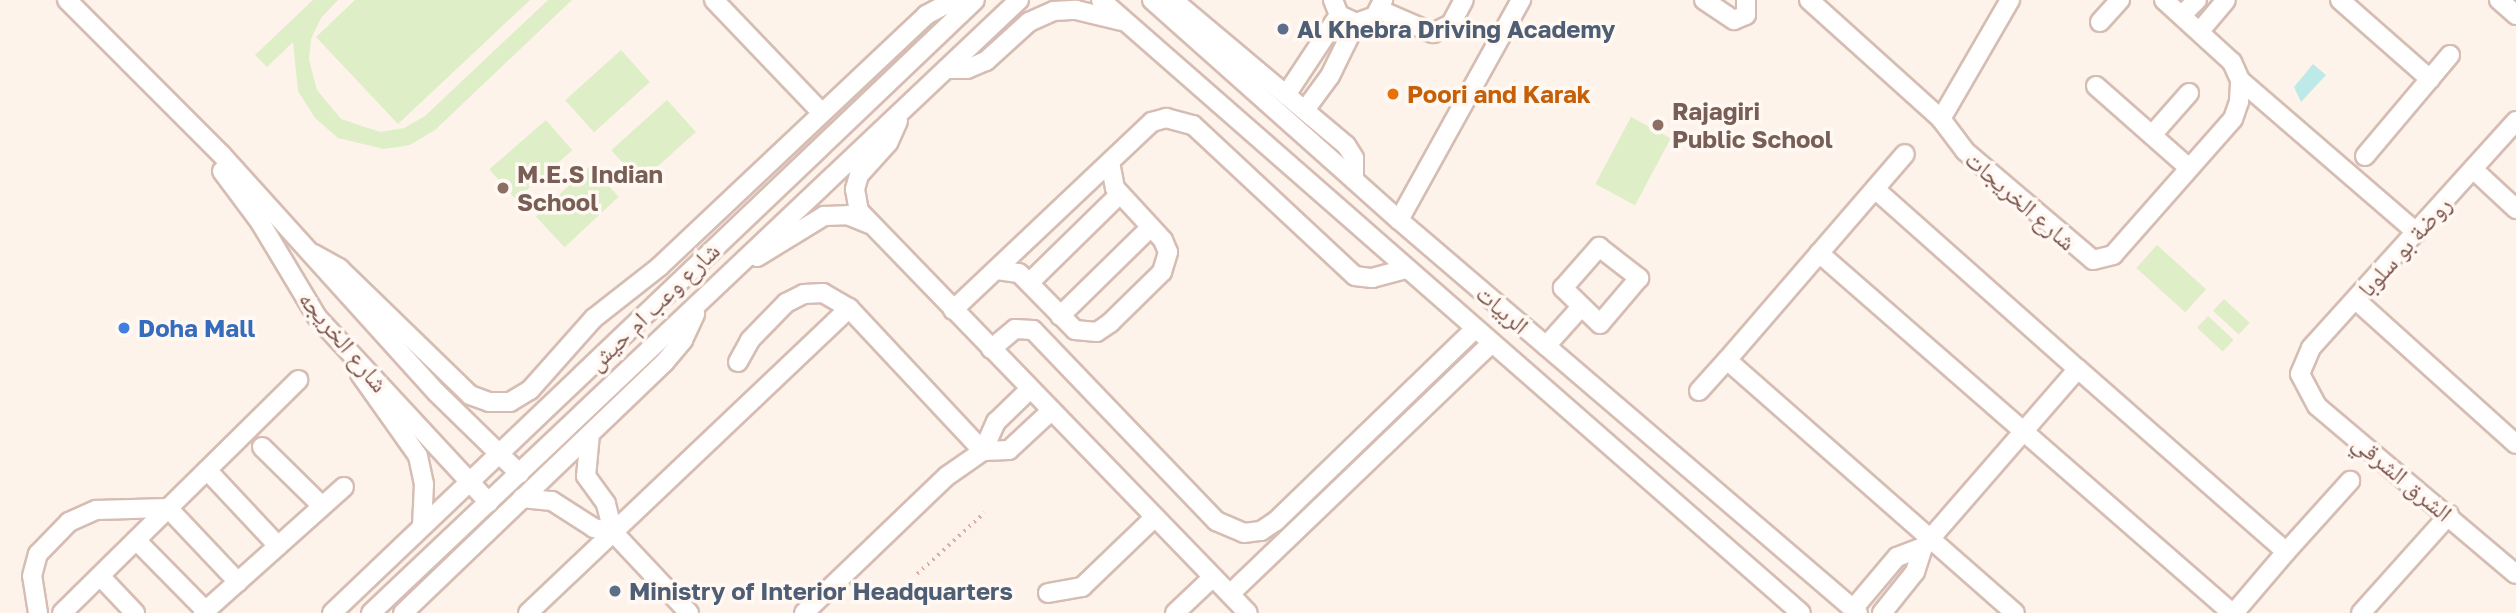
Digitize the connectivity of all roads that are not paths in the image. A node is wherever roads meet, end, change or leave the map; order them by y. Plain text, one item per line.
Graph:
1 (67, 0) edge
2 (973, 0) edge
3 (1019, 0) edge
4 (1101, 0) edge
5 (1152, 0) edge
6 (1173, 0) edge
7 (1464, 0) edge
8 (1521, 0) edge
9 (1704, 0) edge
10 (1746, 0) edge
11 (1809, 0) edge
12 (2010, 0) edge
13 (2120, 0) edge
14 (2164, 0) edge
15 (2197, 0) edge
16 (2226, 0) edge
17 (2340, 0) edge
18 (2499, 0) edge
19 (723, 3) edge
20 (932, 4) edge
21 (1381, 5) edge
22 (1336, 7) edge
23 (2182, 15) junction
24 (2516, 15) edge
25 (1125, 22) junction
26 (2100, 22) dead end
27 (1356, 23) junction
28 (2200, 30) junction
29 (2450, 55) dead end
30 (946, 69) junction
31 (2430, 79) junction
32 (2240, 80) junction
33 (2096, 86) dead end
34 (2189, 93) dead end
35 (1286, 95) junction
36 (1305, 110) junction
37 (822, 113) junction
38 (900, 114) junction
39 (1941, 119) junction
40 (2516, 121) edge
41 (193, 131) junction
42 (2152, 135) junction
43 (780, 152) junction
44 (1905, 154) dead end
45 (2365, 156) dead end
46 (1110, 162) junction
47 (2189, 168) junction
48 (797, 169) junction
49 (2473, 169) junction
50 (1354, 180) junction
51 (1875, 188) junction
52 (1120, 194) junction
53 (2516, 209) edge
54 (1399, 220) junction
55 (869, 224) junction
56 (1151, 227) junction
57 (2416, 232) junction
58 (1819, 253) junction
59 (314, 254) junction
60 (747, 259) junction
61 (1405, 269) junction
62 (997, 271) junction
63 (1030, 283) junction
64 (2356, 300) junction
65 (698, 306) junction
66 (1581, 307) junction
67 (849, 308) junction
68 (953, 310) junction
69 (1060, 316) junction
70 (1475, 329) junction
71 (1490, 345) junction
72 (1546, 346) junction
73 (346, 349) junction
74 (991, 349) junction
75 (1727, 360) junction
76 (738, 362) dead end
77 (2078, 369) junction
78 (2300, 374) joint
79 (298, 380) dead end
80 (1030, 389) junction
81 (1699, 391) dead end
82 (1051, 411) junction
83 (2024, 431) junction
84 (590, 434) junction
85 (2516, 444) edge
86 (261, 447) dead end
87 (984, 451) junction
88 (499, 453) junction
89 (207, 470) junction
90 (520, 474) junction
91 (2350, 481) dead end
92 (470, 482) junction
93 (344, 487) dead end
94 (522, 498) junction
95 (489, 503) junction
96 (322, 506) junction
97 (168, 508) junction
98 (2449, 515) junction
99 (1154, 517) junction
100 (422, 526) junction
101 (613, 532) junction
102 (136, 540) junction
103 (1926, 542) junction
104 (278, 546) junction
105 (2286, 552) junction
106 (2516, 574) edge
107 (100, 576) junction
108 (1213, 577) junction
109 (238, 582) junction
110 (1048, 593) dead end
111 (1230, 594) junction
112 (1855, 611) edge
113 (66, 612) edge
114 (205, 612) edge
115 (37, 613) edge
116 (135, 613) edge
117 (332, 613) edge
118 (371, 613) edge
119 (403, 613) edge
120 (528, 613) edge
121 (690, 613) edge
122 (804, 613) edge
123 (1175, 613) edge
124 (1248, 613) edge
125 (1801, 613) edge
126 (1882, 613) edge
127 (2015, 613) edge
128 (2233, 613) edge
129 (2361, 613) edge

1 - 41 street, شارع الخريجه
2 - 20 street
2 - 48 street, شارع وعب ام حيش
3 - 30 street, شارع وعب ام حيش
4 - 25 street, الربيات
5 - 50 street, الربيات
6 - 35 street
7 - 21 street
8 - 54 street
9 - 10 street
11 - 39 street
12 - 39 street
13 - 26 street
14 - 23 street
15 - 23 street
16 - 28 street
17 - 31 street
18 - 24 street
19 - 37 street
20 - 37 street
21 - 27 street
22 - 27 street
22 - 35 street
23 - 28 street
25 - 30 street
25 - 61 street, الربيات
27 - 36 street
28 - 32 street
29 - 31 street
30 - 38 street, شارع وعب ام حيش
31 - 45 street
32 - 47 street, شارع الخريجات
32 - 57 street
33 - 42 street
34 - 42 street
35 - 36 street
36 - 50 street
37 - 43 street
38 - 55 street
38 - 60 street, شارع وعب ام حيش
39 - 47 street, شارع الخريجات
40 - 49 street, روضة بو سلوبا
41 - 59 street, شارع الخريجه
41 - 73 street, شارع الخريجه
42 - 47 street
43 - 48 street
43 - 59 street
44 - 51 street
46 - 52 street
46 - 61 street
46 - 62 street
48 - 88 street, شارع وعب ام حيش
49 - 53 street
49 - 57 street, روضة بو سلوبا
50 - 54 street, الربيات
51 - 58 street
51 - 77 street
52 - 56 street
52 - 63 street
54 - 72 street, الربيات
55 - 60 street
55 - 68 street
56 - 69 street
56 - 69 street
57 - 64 street, روضة بو سلوبا
58 - 75 street
58 - 83 street
59 - 88 street, شارع الخريجه
60 - 65 street, شارع وعب ام حيش
61 - 70 street, الربيات
62 - 63 street
62 - 68 street
63 - 69 street
64 - 78 street, روضة بو سلوبا
64 - 85 street
65 - 84 street, شارع وعب ام حيش
65 - 90 street, شارع وعب ام حيش
66 - 66 street
66 - 72 street
67 - 76 street
67 - 87 street
67 - 101 street
68 - 74 street
70 - 71 street, الربيات
70 - 74 street
71 - 111 street
71 - 125 street, الربيات
72 - 112 street, الربيات
73 - 92 street, شارع الخريجه
73 - 100 street
74 - 80 street
75 - 81 street
75 - 103 street
77 - 83 street
77 - 105 street
78 - 98 street, الشرق الشرقي
79 - 89 street
80 - 82 street
80 - 87 street
82 - 87 street
82 - 99 street
83 - 103 street
83 - 128 street
84 - 94 street, شارع وعب ام حيش
84 - 101 street
86 - 96 street
87 - 122 street
88 - 90 street, شارع الخريجه
88 - 92 street, شارع وعب ام حيش
89 - 97 street
89 - 104 street
90 - 95 street, شارع وعب ام حيش
91 - 105 street
92 - 95 street, شارع الخريجه
92 - 100 street, شارع وعب ام حيش
93 - 96 street
94 - 101 street
94 - 119 street, شارع وعب ام حيش
95 - 118 street, شارع وعب ام حيش
96 - 104 street
97 - 102 street
97 - 109 street
97 - 115 street
98 - 106 street, الشرق الشرقي
98 - 129 street
99 - 108 street
99 - 110 street
100 - 117 street, شارع وعب ام حيش
101 - 120 street
101 - 121 street
102 - 107 street
102 - 114 street
103 - 112 street
103 - 126 street
103 - 127 street
104 - 109 street
105 - 128 street
107 - 113 street
107 - 116 street
108 - 111 street
108 - 123 street
109 - 114 street
111 - 124 street

